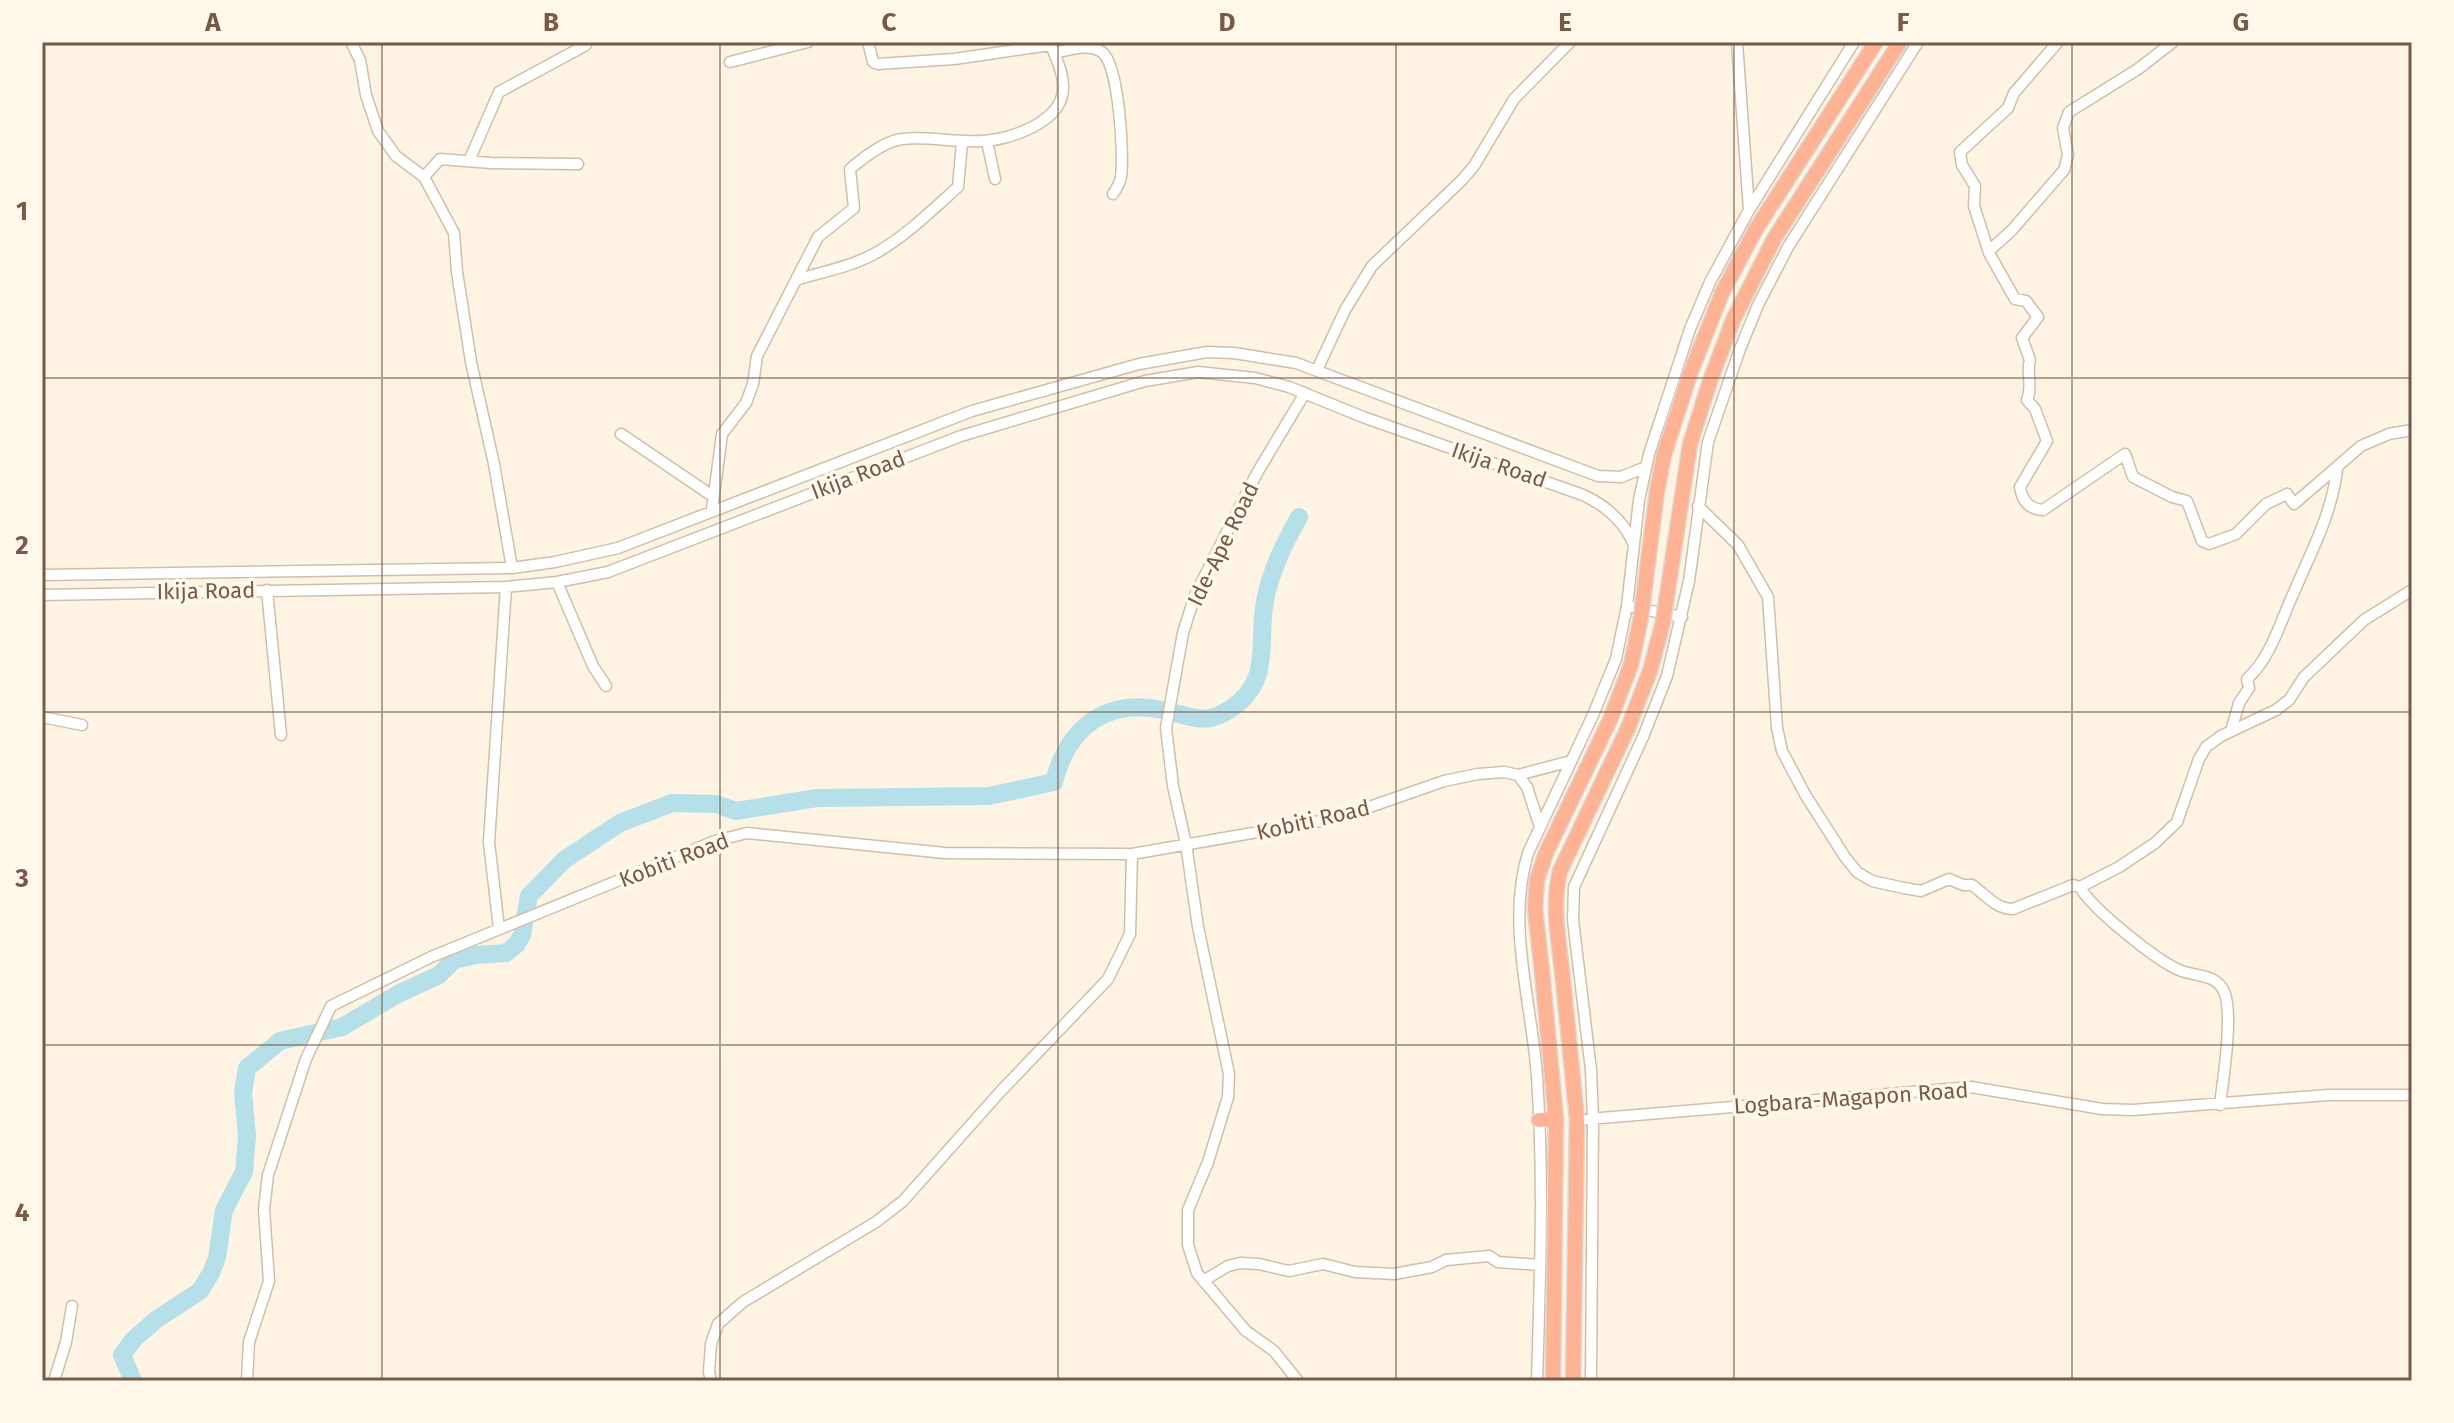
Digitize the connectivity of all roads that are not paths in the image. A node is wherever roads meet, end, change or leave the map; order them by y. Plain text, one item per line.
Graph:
1 (351, 42) edge
2 (808, 42) edge
3 (868, 42) edge
4 (1570, 42) edge
5 (1737, 42) edge
6 (1854, 42) edge
7 (1876, 42) edge
8 (1900, 42) edge
9 (1918, 42) edge
10 (2058, 42) edge
11 (2173, 42) edge
12 (586, 45) dead end
13 (1052, 47) edge
14 (730, 62) dead end
15 (987, 141) junction
16 (962, 142) junction
17 (469, 161) junction
18 (578, 164) dead end
19 (424, 177) junction
20 (995, 179) dead end
21 (1113, 194) dead end
22 (1749, 210) junction
23 (1990, 250) junction
24 (796, 280) junction
25 (1317, 370) junction
26 (1305, 393) junction
27 (2412, 430) edge
28 (621, 434) dead end
29 (1646, 467) junction
30 (2337, 469) junction
31 (714, 497) junction
32 (1698, 506) junction
33 (712, 510) junction
34 (1634, 545) junction
35 (512, 568) junction
36 (42, 575) edge
37 (557, 582) junction
38 (506, 587) junction
39 (267, 590) junction
40 (2412, 590) edge
41 (42, 595) edge
42 (1627, 606) junction
43 (1682, 617) junction
44 (606, 686) dead end
45 (42, 717) edge
46 (82, 725) dead end
47 (2231, 731) junction
48 (281, 735) dead end
49 (1571, 761) junction
50 (1518, 775) junction
51 (1540, 827) junction
52 (1186, 844) junction
53 (1132, 854) junction
54 (2080, 887) junction
55 (499, 929) junction
56 (2133, 930) dead end
57 (2136, 942) junction
58 (2412, 1095) edge
59 (2220, 1105) junction
60 (1556, 1119) junction
61 (1593, 1119) junction
62 (1539, 1120) junction
63 (1577, 1120) junction
64 (1540, 1265) junction
65 (1203, 1281) junction
66 (72, 1306) dead end
67 (54, 1381) edge
68 (247, 1381) edge
69 (711, 1381) edge
70 (1298, 1381) edge
71 (1537, 1381) edge
72 (1553, 1381) edge
73 (1573, 1381) edge
74 (1591, 1381) edge

1 - 19 street
2 - 14 street
3 - 13 street
4 - 25 street
5 - 22 street
6 - 22 street
7 - 60 highway, bridge
8 - 63 highway, bridge
9 - 32 street
10 - 23 street
11 - 23 street
12 - 17 street
13 - 15 street
13 - 21 street
15 - 16 street
15 - 20 street
16 - 24 street
16 - 24 street
17 - 18 street
17 - 19 street
19 - 35 street
22 - 29 street
23 - 30 street
24 - 31 street
25 - 29 street, Ikija Road
25 - 33 street, Ikija Road
26 - 34 street, Ikija Road
26 - 37 street, Ikija Road
26 - 52 street, Ide-Ape Road
27 - 30 street
28 - 31 street
29 - 34 street
30 - 47 street
31 - 33 street
32 - 43 street
32 - 54 street
33 - 35 street, Ikija Road
34 - 42 street
35 - 36 street, Ikija Road
37 - 38 street, Ikija Road
37 - 44 street
38 - 39 street, Ikija Road
38 - 55 street
39 - 41 street, Ikija Road
39 - 48 street
40 - 47 street
42 - 43 street
42 - 49 street
43 - 61 street
45 - 46 street
47 - 54 street
49 - 50 street, Kobiti Road
49 - 51 street
50 - 51 street
50 - 52 street, Kobiti Road
51 - 62 street
52 - 53 street, Kobiti Road
52 - 65 street, Ide-Ape Road
53 - 55 street, Kobiti Road
53 - 69 street
54 - 57 street
55 - 68 street, Kobiti Road
56 - 57 street
57 - 59 street
58 - 59 street, Logbara-Magapon Road
59 - 61 street, Logbara-Magapon Road
60 - 62 highway
60 - 72 highway
61 - 63 street, Logbara-Magapon Road
61 - 74 street
62 - 64 street
63 - 73 highway
64 - 65 street
64 - 71 street
65 - 70 street, Ide-Ape Road
66 - 67 street

